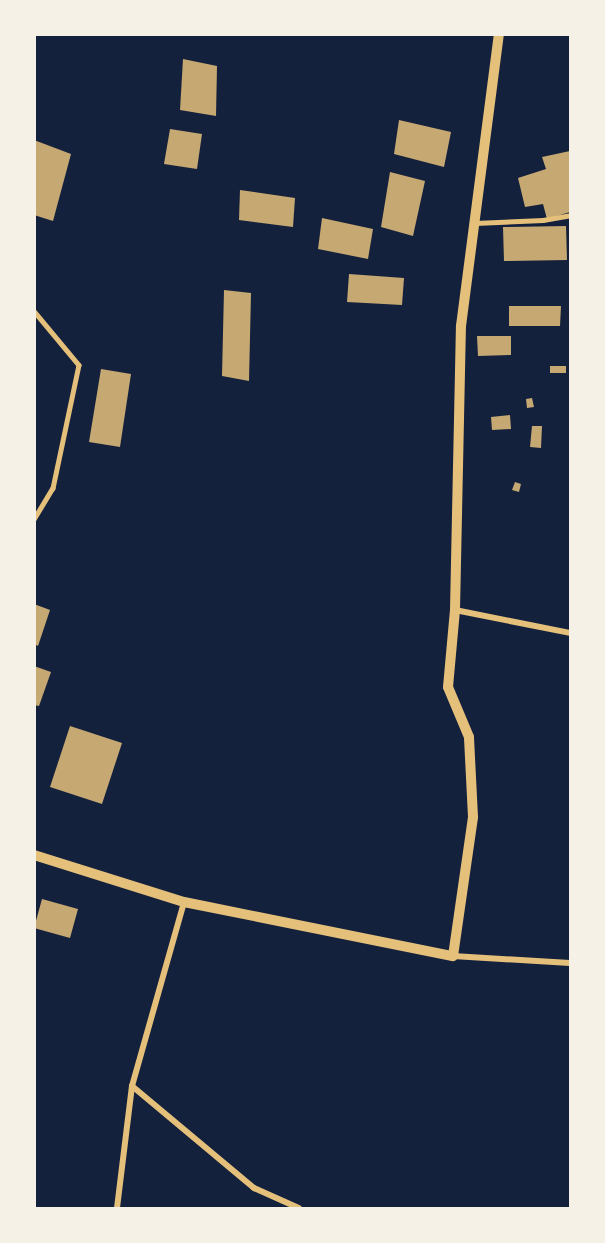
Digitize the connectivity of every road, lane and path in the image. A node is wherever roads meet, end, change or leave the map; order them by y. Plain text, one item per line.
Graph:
1 (499, 34) edge
2 (570, 215) edge
3 (473, 223) junction
4 (34, 311) edge
5 (34, 520) edge
6 (455, 610) junction
7 (570, 633) edge
8 (34, 855) edge
9 (184, 902) junction
10 (453, 956) junction
11 (570, 963) edge
12 (132, 1086) junction
13 (117, 1209) edge
14 (300, 1209) edge

1 - 3 street
2 - 3 lane
3 - 6 street
4 - 5 lane
6 - 7 street
6 - 10 street
8 - 9 street
9 - 10 street
9 - 12 street
10 - 11 street
12 - 13 street
12 - 14 street

